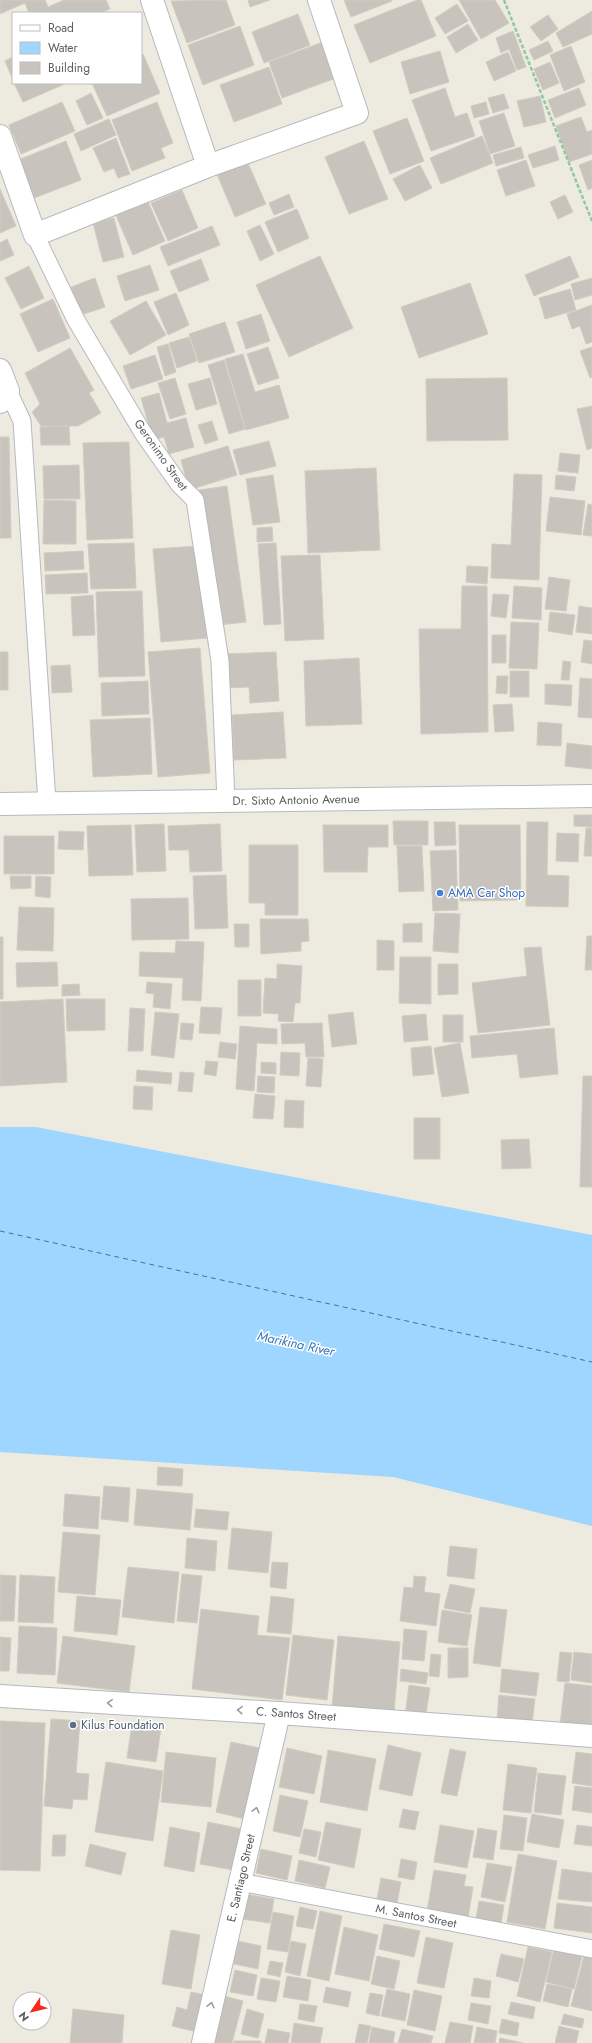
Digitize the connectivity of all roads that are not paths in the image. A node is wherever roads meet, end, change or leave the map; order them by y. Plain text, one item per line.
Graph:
1 (152, 0) edge
2 (319, 0) edge
3 (0, 136) edge
4 (208, 166) junction
5 (35, 236) junction
6 (0, 370) edge
7 (4, 397) edge
8 (592, 796) edge
9 (226, 801) junction
10 (47, 803) junction
11 (0, 804) edge
12 (0, 1696) edge
13 (278, 1713) junction
14 (592, 1736) edge
15 (240, 1882) junction
16 (592, 1949) edge
17 (203, 2043) edge

1 - 4 street
2 - 4 street
3 - 5 street, Geronimo Street
4 - 5 street
5 - 9 lane, Geronimo Street
6 - 7 street
7 - 10 lane
8 - 9 street, Dr. Sixto Antonio Avenue
9 - 10 street, Dr. Sixto Antonio Avenue
10 - 11 street, Dr. Sixto Antonio Avenue
13 -> 12 street, C. Santos Street
13 - 14 street, C. Santos Street
15 -> 13 street, E. Santiago Street
15 - 16 lane, M. Santos Street
17 -> 15 street, E. Santiago Street

